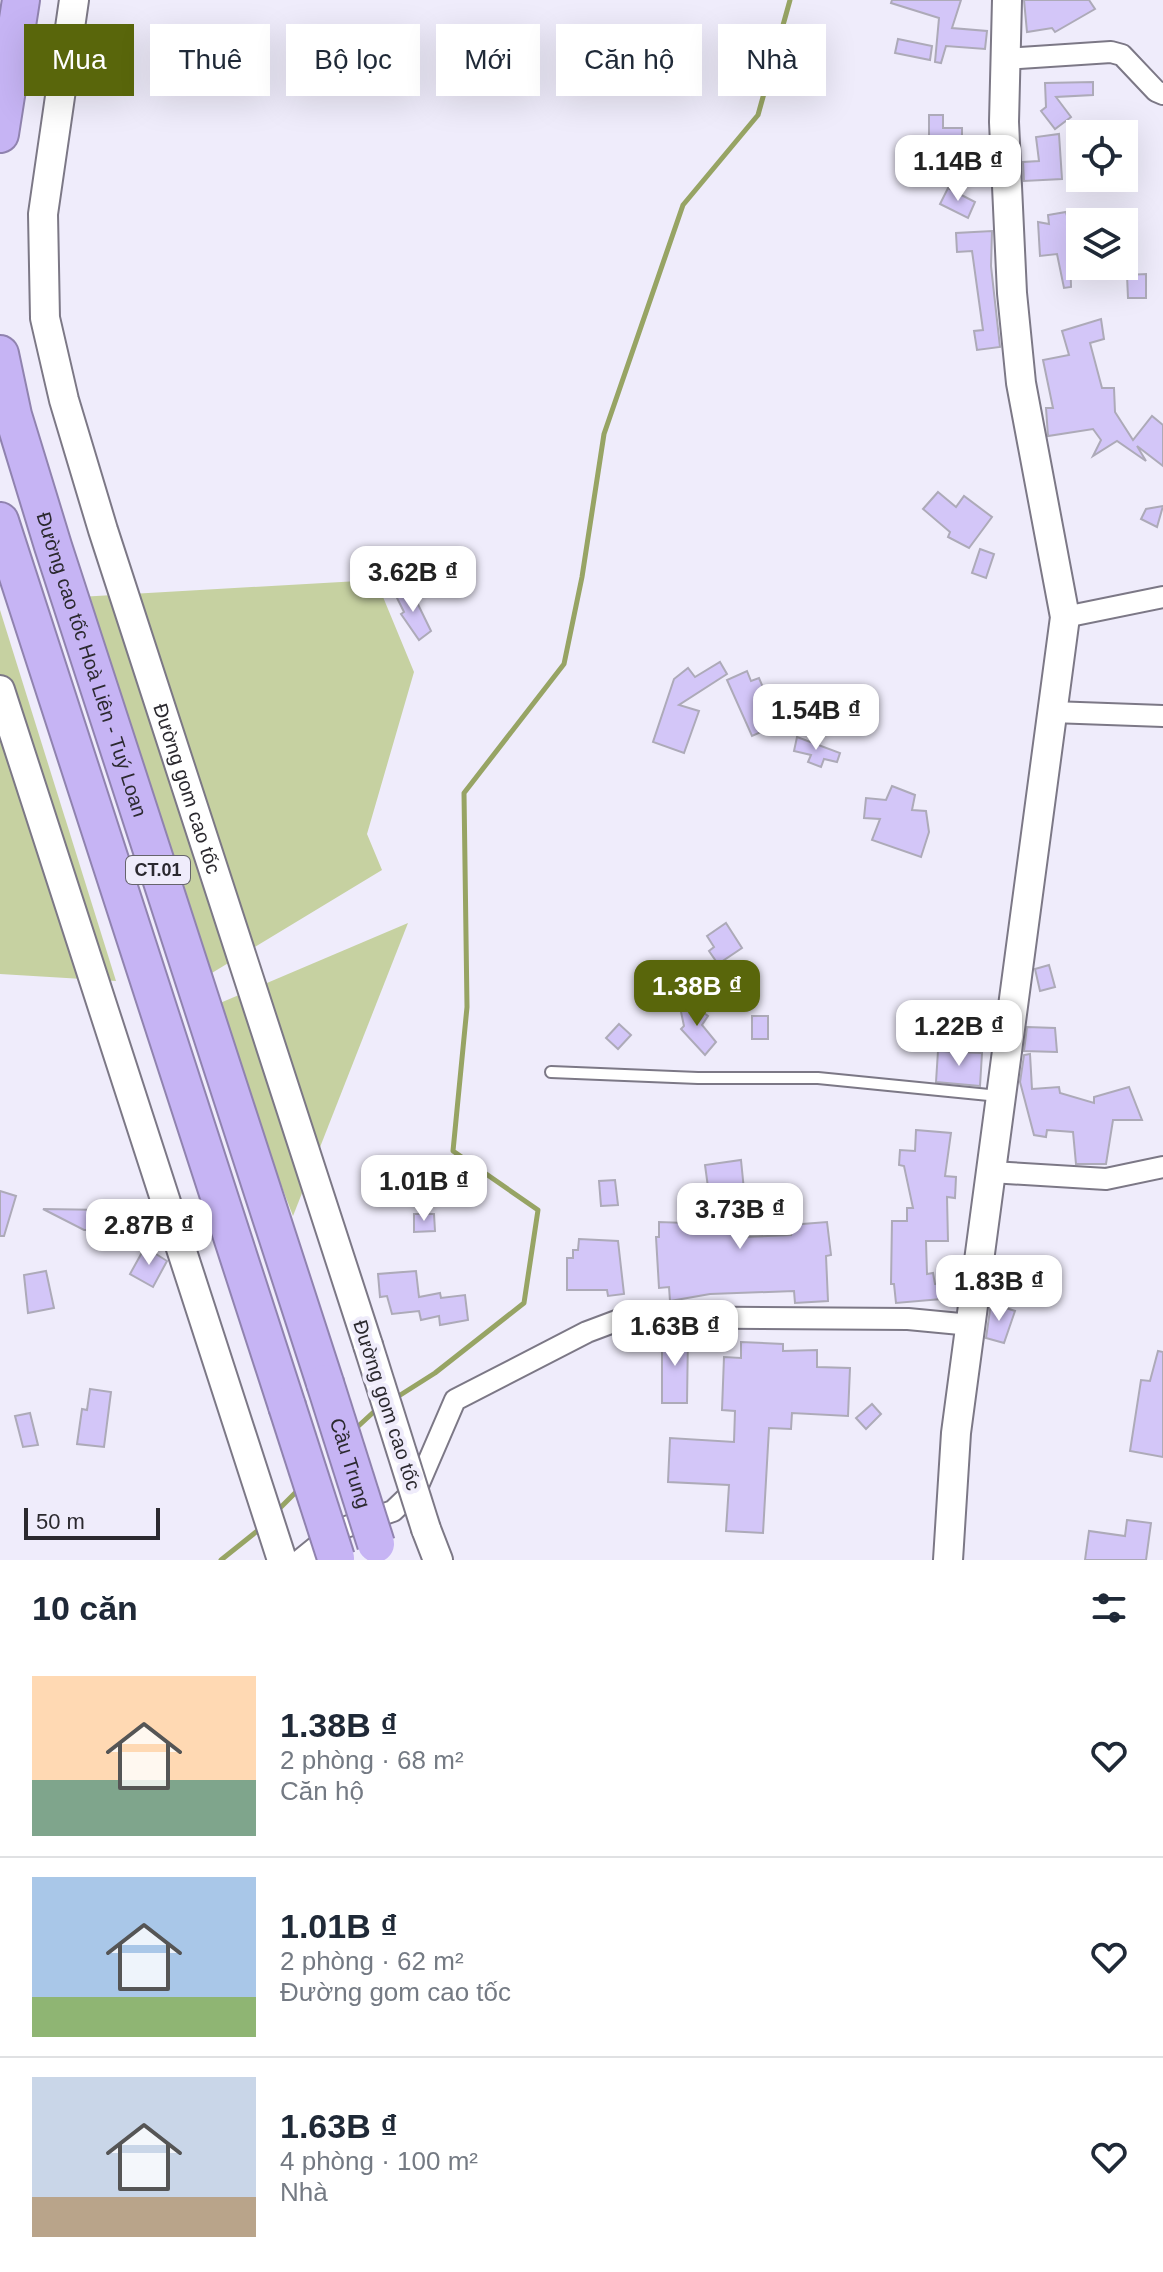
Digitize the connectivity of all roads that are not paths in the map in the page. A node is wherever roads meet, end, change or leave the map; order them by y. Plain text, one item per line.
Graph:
1 (21, 0) edge
2 (74, 0) edge
3 (1007, 0) edge
4 (1005, 59) junction
5 (1163, 94) edge
6 (0, 134) edge
7 (0, 354) edge
8 (0, 521) edge
9 (1163, 597) edge
10 (1065, 617) junction
11 (0, 690) edge
12 (1052, 712) junction
13 (1163, 716) edge
14 (551, 1072) dead end
15 (1001, 1096) junction
16 (1163, 1167) edge
17 (991, 1172) junction
18 (971, 1325) junction
19 (325, 1383) joint
20 (379, 1552) edge
21 (336, 1559) edge
22 (282, 1560) edge
23 (300, 1560) edge
24 (438, 1560) edge
25 (948, 1560) edge

1 - 6 highway
2 - 24 main road, Đường gom cao tốc, bridge
3 - 4 main road
4 - 5 street
4 - 10 main road
7 - 19 highway, Đường cao tốc Hoà Liên - Tuý Loan / CT.01
8 - 21 highway, CT.01, bridge
9 - 10 street
10 - 12 main road
11 - 22 main road
12 - 13 street
12 - 15 main road
14 - 15 lane
15 - 17 main road
16 - 17 street
17 - 18 main road
18 - 23 street
18 - 25 main road
19 - 20 highway, Cầu Trung / CT.01, bridge

